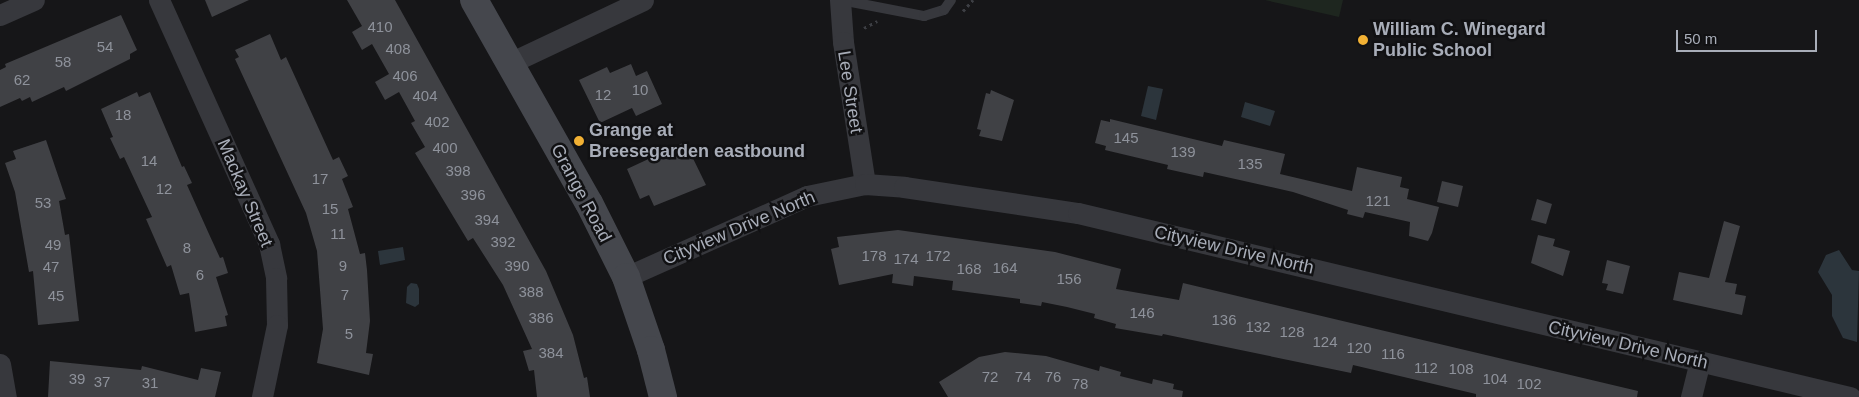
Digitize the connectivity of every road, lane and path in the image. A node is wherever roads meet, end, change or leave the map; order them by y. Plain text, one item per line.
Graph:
1 (34, 0) edge
2 (159, 0) edge
3 (474, 0) edge
4 (643, 0) edge
5 (840, 0) edge
6 (951, 0) edge
7 (0, 16) edge
8 (510, 63) junction
9 (865, 184) junction
10 (626, 278) junction
11 (1700, 362) junction
12 (0, 364) edge
13 (6, 397) edge
14 (262, 397) edge
15 (663, 397) edge
16 (1691, 397) edge
17 (1850, 397) edge

1 - 7 street
2 - 14 street, Mackay Street
3 - 8 main road, Grange Road
4 - 8 street
5 - 6 lane
5 - 9 street, Lee Street
8 - 10 main road, Grange Road
9 - 10 street, Cityview Drive North
9 - 11 street, Cityview Drive North
10 - 15 main road, Grange Road
11 - 16 street
11 - 17 street, Cityview Drive North
12 - 13 street

